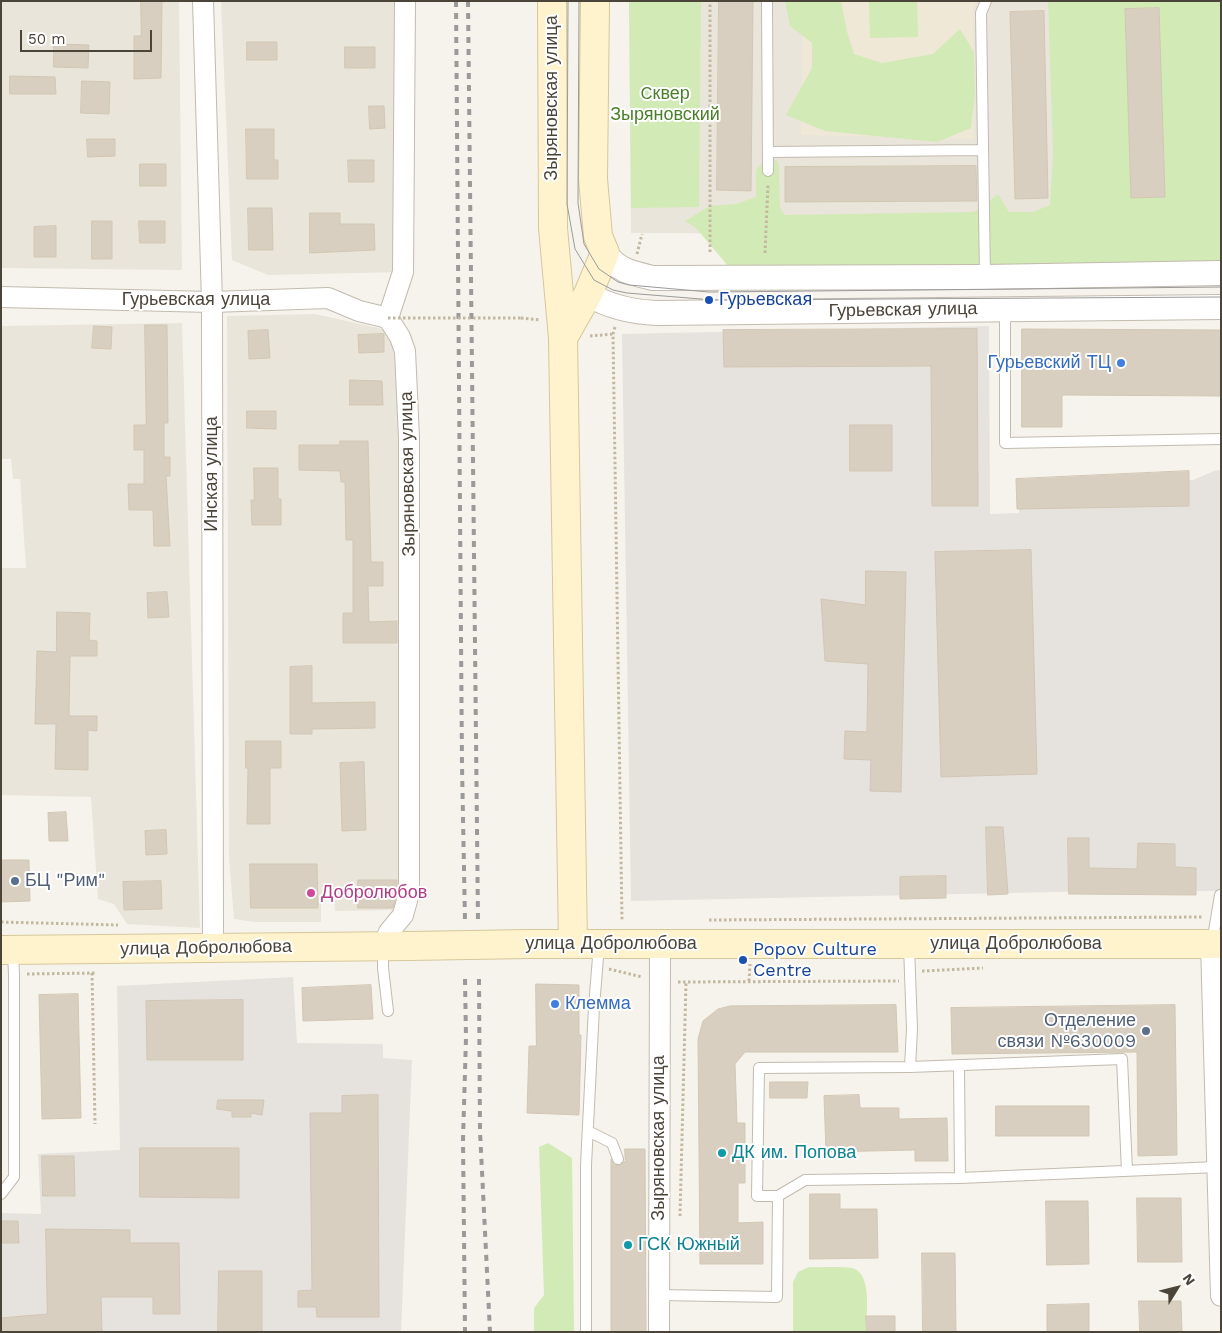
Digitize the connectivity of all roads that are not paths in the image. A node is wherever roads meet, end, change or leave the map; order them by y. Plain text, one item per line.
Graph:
1 (203, 1) edge
2 (406, 1) edge
3 (552, 1) edge
4 (595, 1) edge
5 (767, 1) edge
6 (986, 1) edge
7 (983, 150) junction
8 (768, 152) junction
9 (768, 170) road end
10 (553, 228) junction
11 (605, 253) junction
12 (1221, 273) edge
13 (985, 277) junction
14 (588, 294) junction
15 (1, 297) edge
16 (212, 302) junction
17 (1221, 307) edge
18 (1005, 309) junction
19 (388, 318) junction
20 (563, 338) junction
21 (1221, 439) edge
22 (1220, 895) edge
23 (660, 944) junction
24 (909, 944) junction
25 (1216, 944) edge
26 (383, 946) junction
27 (213, 948) junction
28 (7, 950) edge
29 (590, 952) junction
30 (388, 1011) dead end
31 (959, 1065) junction
32 (910, 1068) junction
33 (588, 1131) junction
34 (618, 1159) dead end
35 (1217, 1167) junction
36 (1127, 1170) junction
37 (960, 1178) junction
38 (1, 1194) edge
39 (778, 1196) junction
40 (658, 1295) junction
41 (1221, 1296) edge
42 (586, 1332) edge
43 (659, 1332) edge

1 - 16 street, Инская улица
2 - 19 street
3 - 10 main road, Зыряновская улица
4 - 11 main road
5 - 8 lane
6 - 7 lane
7 - 8 lane
7 - 13 lane
8 - 9 lane
10 - 14 main road
10 - 20 main road, Зыряновская улица
11 - 13 street, Гурьевская улица
11 - 14 main road
12 - 13 street, Гурьевская улица
14 - 18 street, Гурьевская улица
14 - 20 main road
15 - 16 street, Гурьевская улица
16 - 19 street, Гурьевская улица
16 - 27 street, Инская улица
17 - 18 street, Гурьевская улица
18 - 21 lane
19 - 26 street, Зыряновская улица
20 - 29 main road, Зыряновская улица
22 - 25 lane
23 - 24 main road, улица Добролюбова
23 - 29 main road, улица Добролюбова
23 - 40 street, Зыряновская улица
24 - 25 main road, улица Добролюбова
24 - 32 lane
25 - 35 street
26 - 27 main road, улица Добролюбова
26 - 29 main road, улица Добролюбова, bridge
26 - 30 lane
27 - 28 main road, улица Добролюбова
28 - 38 lane
29 - 33 lane
31 - 32 lane
31 - 36 lane
31 - 37 lane
32 - 39 lane
33 - 34 lane
33 - 42 lane
35 - 36 lane
35 - 41 street
36 - 37 lane
37 - 39 lane
39 - 40 lane
40 - 43 street, Зыряновская улица

